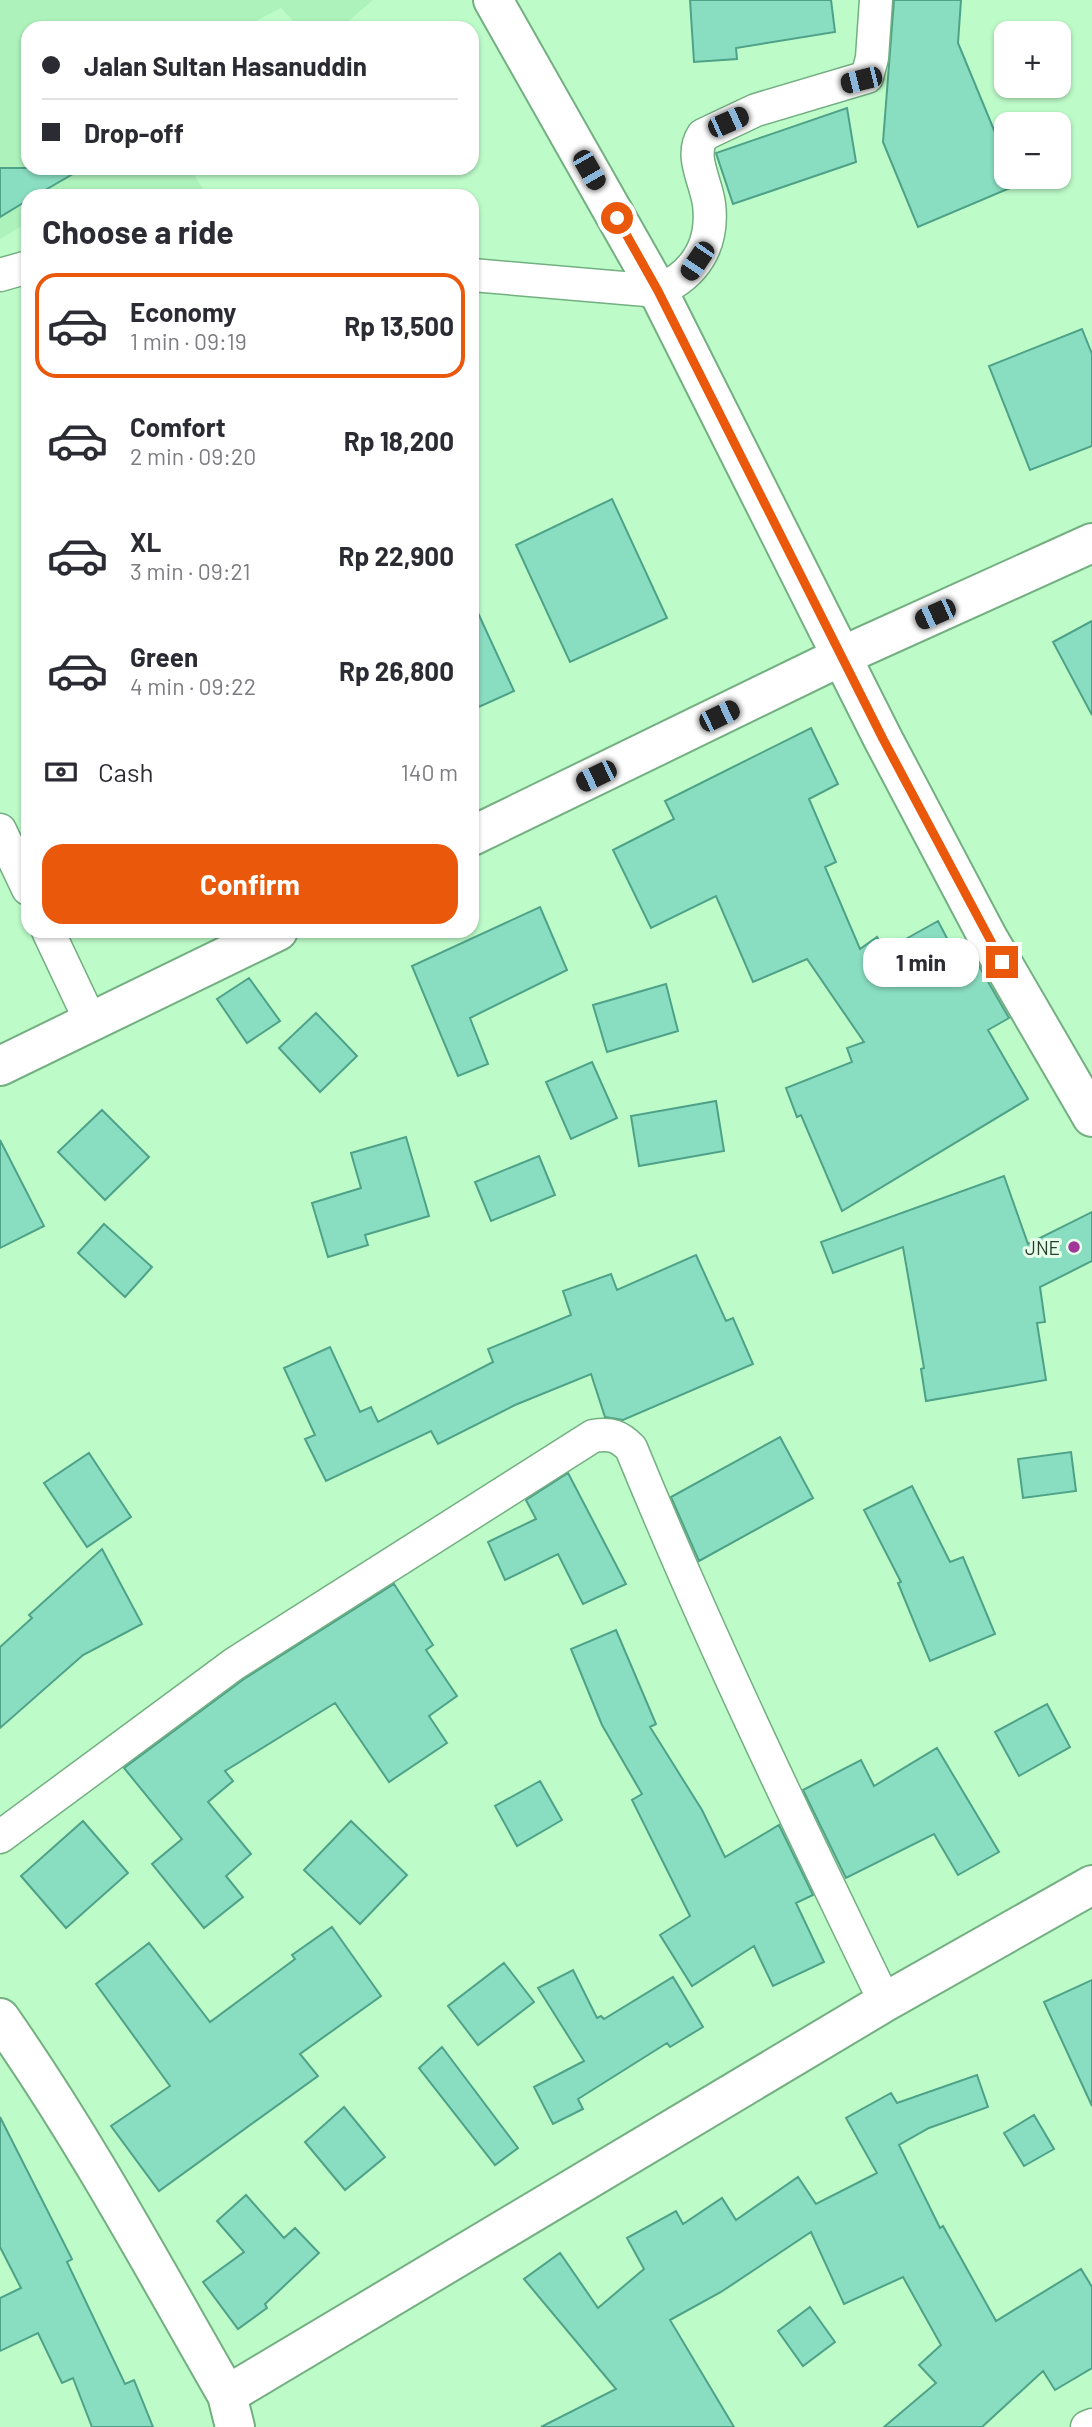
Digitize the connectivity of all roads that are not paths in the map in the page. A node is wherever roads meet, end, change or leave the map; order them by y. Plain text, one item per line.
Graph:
1 (493, 0) edge
2 (876, 0) edge
3 (21, 269) edge
4 (0, 275) edge
5 (479, 276) edge
6 (658, 291) junction
7 (1092, 543) edge
8 (842, 656) junction
9 (0, 830) edge
10 (479, 833) edge
11 (21, 874) edge
12 (51, 938) edge
13 (264, 938) edge
14 (91, 1022) junction
15 (0, 1066) edge
16 (1092, 1116) edge
17 (0, 1837) edge
18 (1092, 1885) edge
19 (885, 2002) junction
20 (0, 2018) edge
21 (231, 2411) edge
22 (1092, 2425) edge
23 (1087, 2427) edge

1 - 6 street
2 - 6 street
3 - 4 street
5 - 6 street
6 - 8 street
7 - 8 street
8 - 10 street
8 - 16 street
9 - 11 street
12 - 14 street
13 - 14 street
14 - 15 street
17 - 19 street
18 - 19 street
19 - 21 street
20 - 21 street
22 - 23 street

